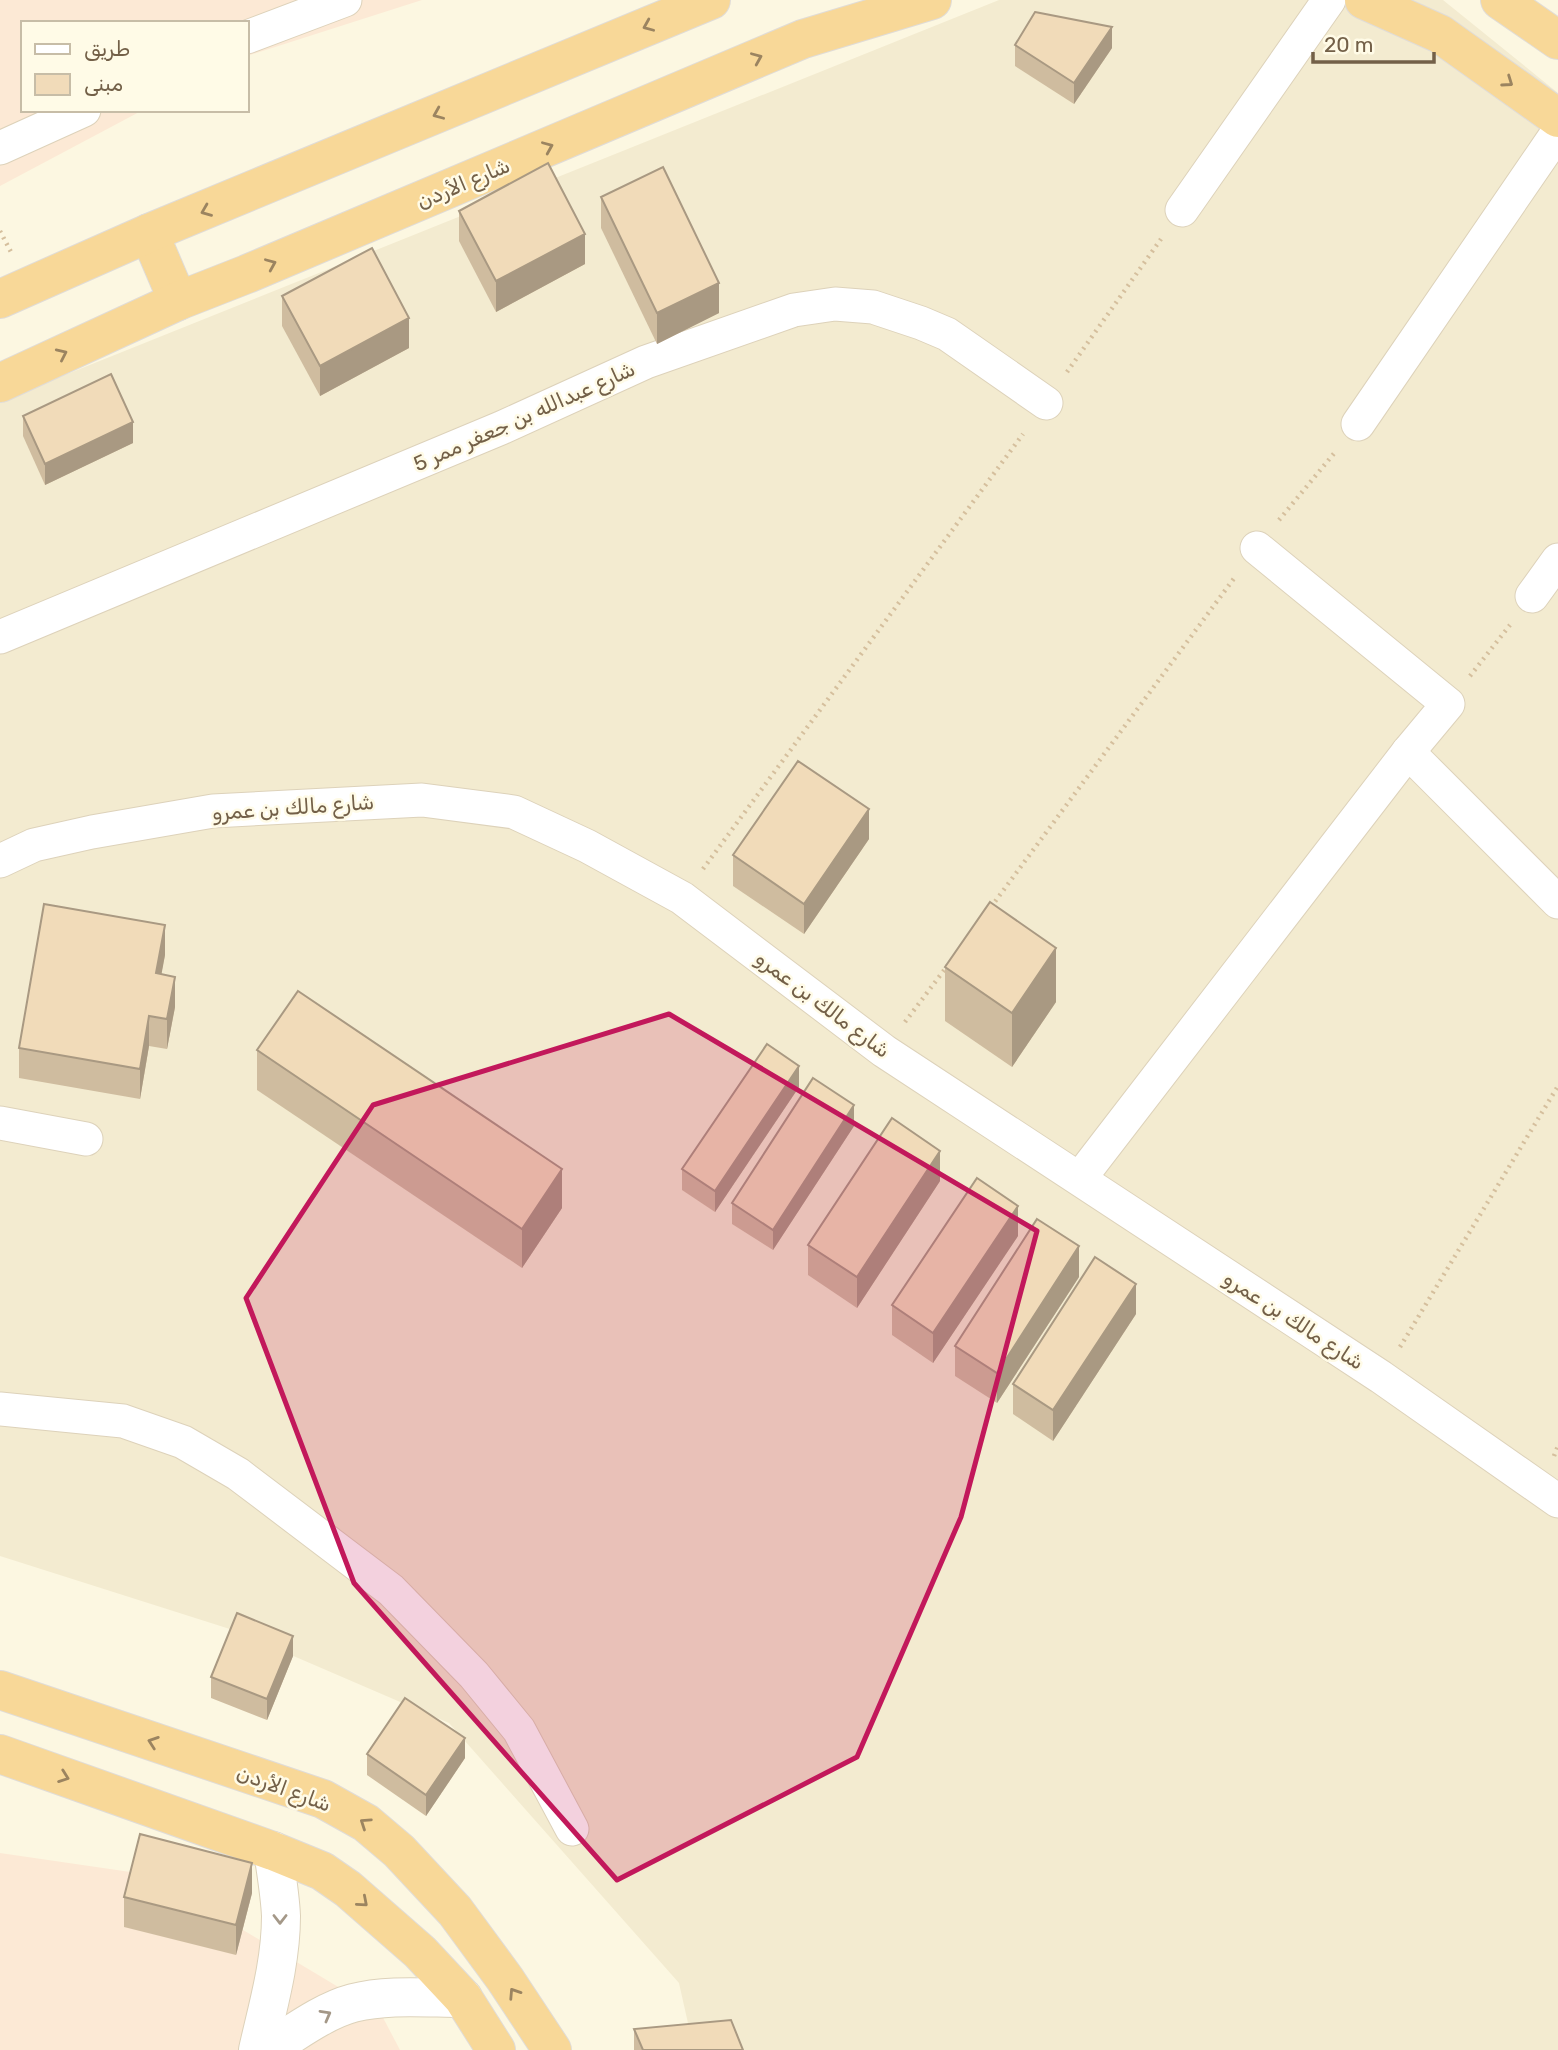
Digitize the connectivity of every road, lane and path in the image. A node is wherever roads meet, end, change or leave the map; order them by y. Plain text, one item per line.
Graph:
1 (345, 0) edge
2 (711, 0) edge
3 (932, 0) edge
4 (1329, 0) edge
5 (1364, 0) edge
6 (1500, 0) edge
7 (248, 37) edge
8 (1558, 40) edge
9 (80, 112) edge
10 (1558, 118) edge
11 (1558, 132) edge
12 (0, 148) edge
13 (1182, 210) joint
14 (149, 233) junction
15 (0, 299) edge
16 (178, 301) junction
17 (0, 383) edge
18 (1046, 402) junction
19 (1358, 424) joint
20 (1257, 548) junction
21 (1558, 560) edge
22 (1532, 596) joint
23 (0, 637) edge
24 (1448, 704) junction
25 (1408, 752) junction
26 (0, 861) edge
27 (682, 898) junction
28 (1558, 902) edge
29 (983, 917) edge
30 (950, 962) edge
31 (884, 1051) junction
32 (1558, 1086) edge
33 (0, 1123) edge
34 (86, 1139) dead end
35 (1080, 1178) junction
36 (1381, 1377) junction
37 (0, 1409) edge
38 (1558, 1501) edge
39 (0, 1690) edge
40 (0, 1754) edge
41 (572, 1829) dead end
42 (273, 1851) junction
43 (463, 1998) junction
44 (258, 2050) edge
45 (267, 2050) edge
46 (496, 2050) edge
47 (552, 2050) edge

1 - 7 street
2 -> 14 highway
16 -> 3 highway, شارع الأردن
4 - 13 street
5 -> 10 highway
6 - 8 highway
9 - 12 street
11 - 19 street
13 - 18 path
14 - 15 highway
14 - 16 highway
17 -> 16 highway, شارع الأردن
18 - 23 street, شارع عبدالله بن جعفر ممر 5
18 - 27 path
19 - 20 path
20 - 24 street
20 - 29 path
21 - 22 street
22 - 24 path
24 - 25 street
25 - 28 street
25 - 35 street
26 - 27 street, شارع مالك بن عمرو
27 - 31 street, شارع مالك بن عمرو
30 - 31 path
31 - 35 street, شارع مالك بن عمرو
32 - 36 path
33 - 34 street
35 - 36 street, شارع مالك بن عمرو
36 - 38 street, شارع مالك بن عمرو
37 - 41 street
47 -> 39 highway, شارع الأردن
40 -> 42 highway
42 -> 43 highway
42 -> 44 street
45 -> 43 street
43 - 46 highway

